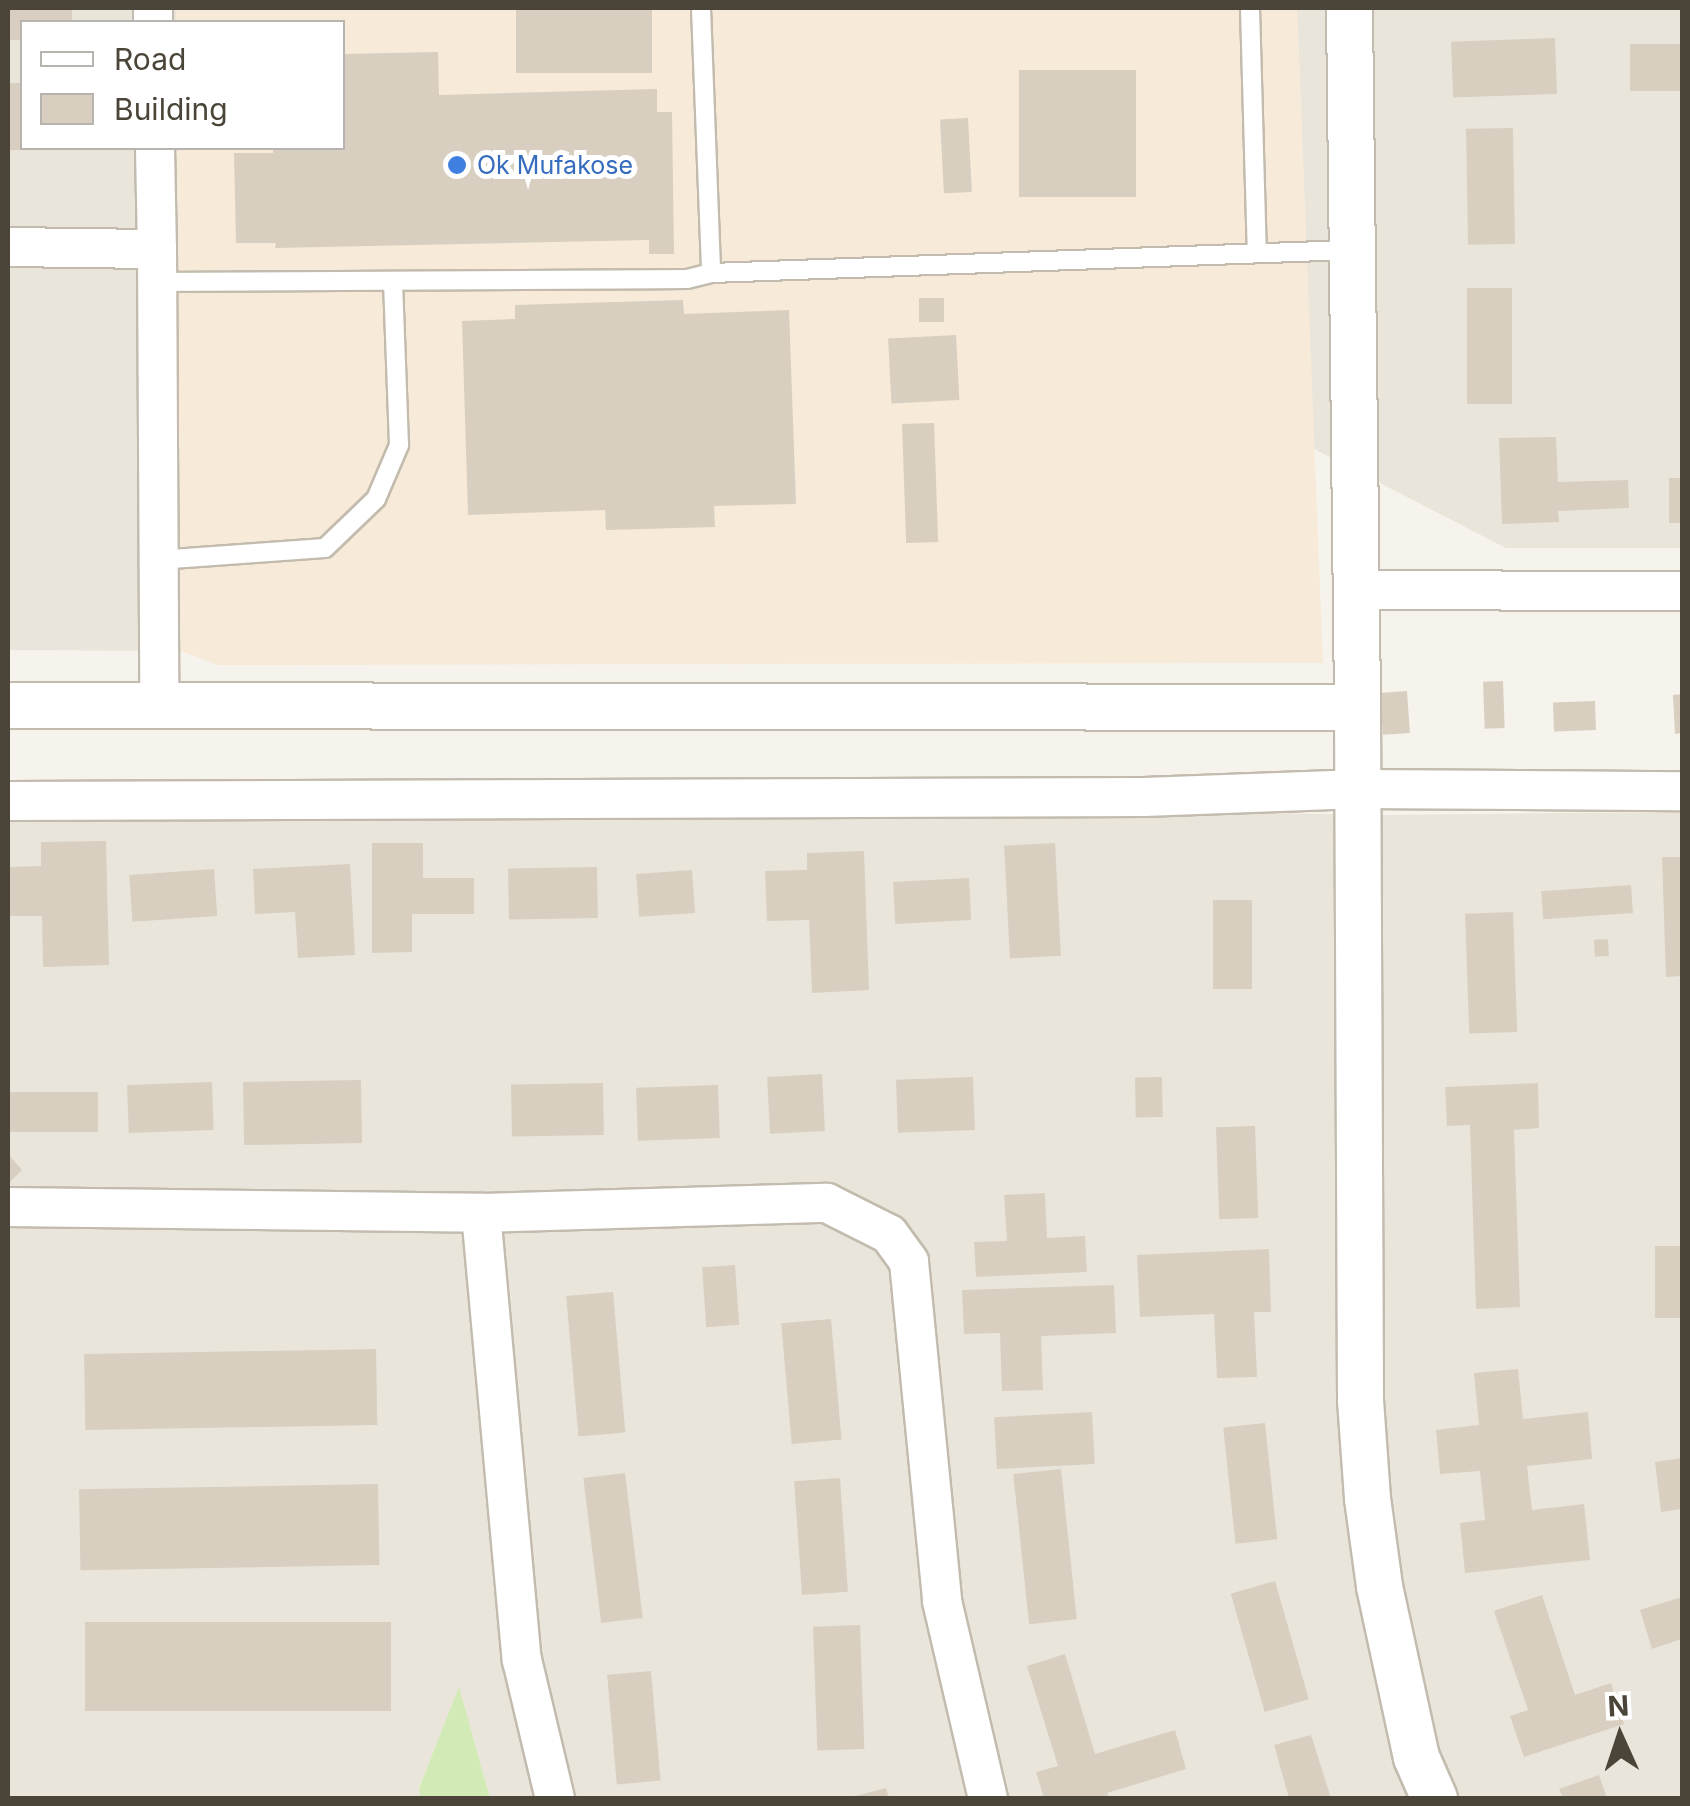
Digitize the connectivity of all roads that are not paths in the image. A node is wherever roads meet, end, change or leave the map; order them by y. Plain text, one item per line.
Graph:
1 (701, 8) edge
2 (1250, 8) edge
3 (1349, 8) edge
4 (155, 150) edge
5 (8, 247) edge
6 (1354, 250) junction
7 (1257, 253) junction
8 (156, 266) junction
9 (711, 272) junction
10 (393, 281) junction
11 (158, 560) junction
12 (1355, 590) junction
13 (1682, 591) edge
14 (8, 705) edge
15 (159, 705) junction
16 (1357, 707) junction
17 (1360, 789) junction
18 (1682, 791) edge
19 (8, 802) edge
20 (8, 1208) edge
21 (481, 1213) junction
22 (555, 1798) edge
23 (988, 1798) edge
24 (1434, 1798) edge

1 - 9 lane
2 - 7 lane
3 - 6 street
4 - 8 street
5 - 8 street
6 - 7 lane
6 - 12 street
7 - 9 lane
8 - 10 lane
8 - 11 street
9 - 10 lane
10 - 11 lane
11 - 15 street
12 - 13 street
12 - 16 street
14 - 15 street
15 - 16 street
16 - 17 street
17 - 18 street
17 - 19 street
17 - 24 street
20 - 21 street
21 - 22 street
21 - 23 street

